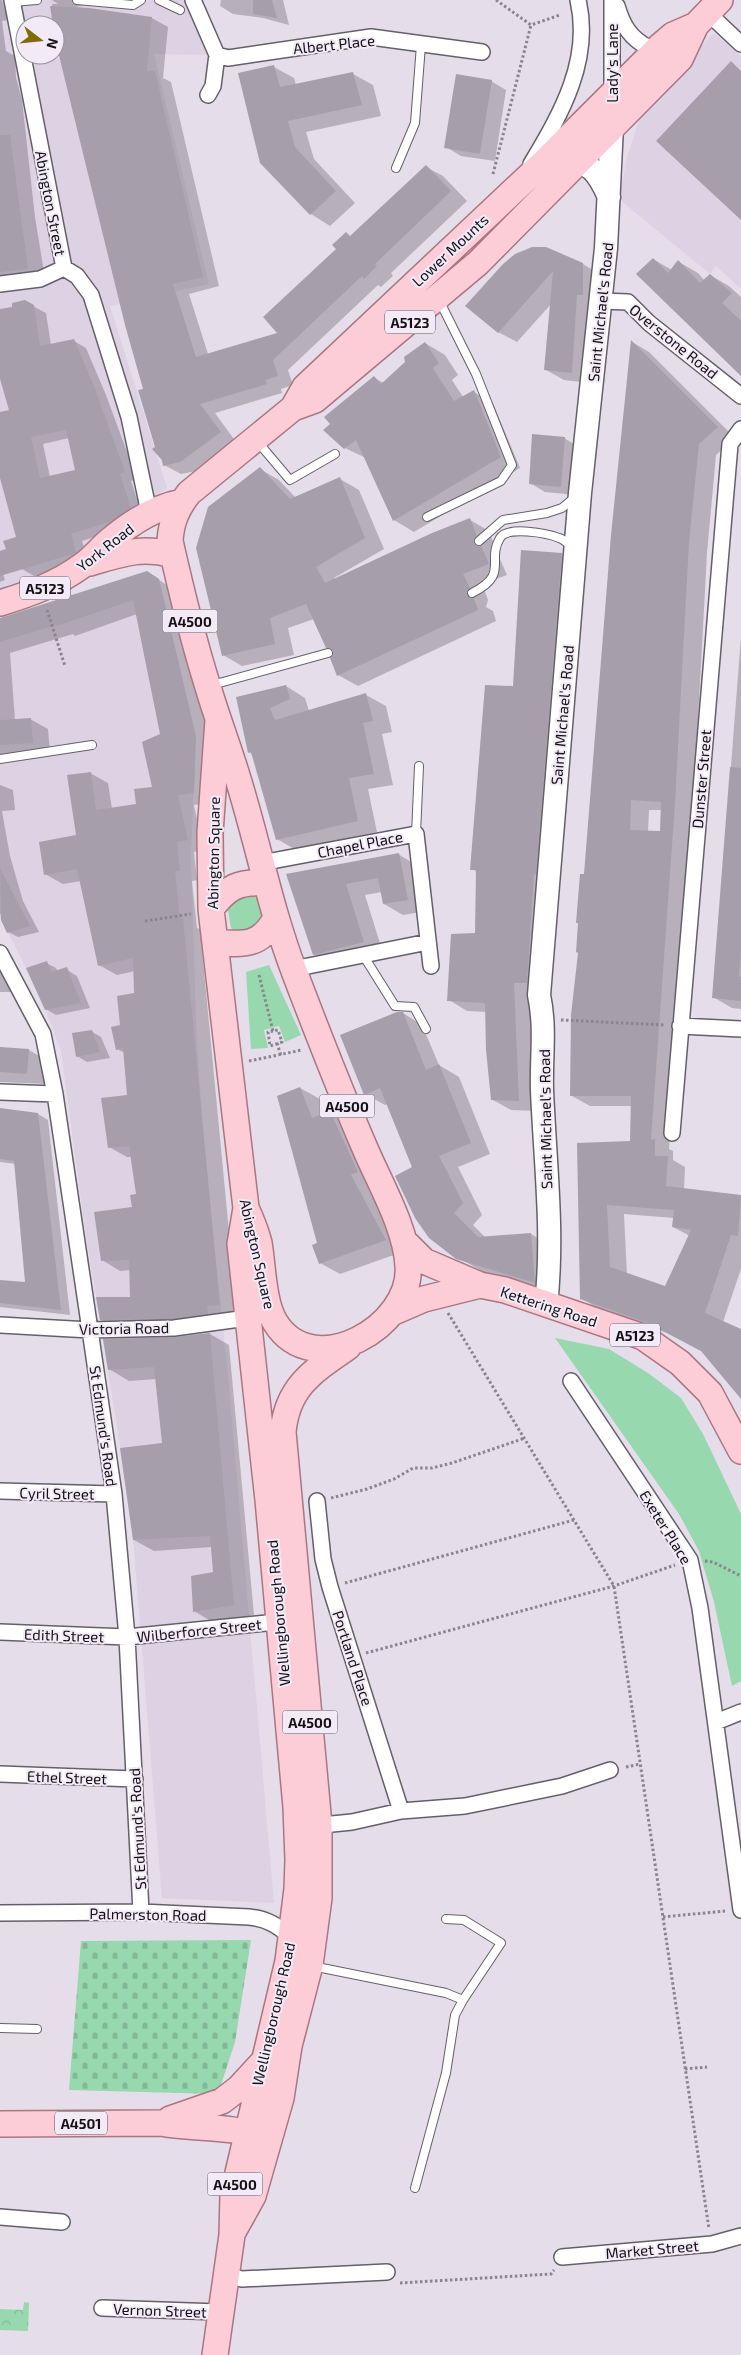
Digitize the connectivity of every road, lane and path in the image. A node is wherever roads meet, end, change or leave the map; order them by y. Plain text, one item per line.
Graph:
1 (37, 0) edge
2 (77, 0) edge
3 (141, 0) edge
4 (159, 0) edge
5 (193, 0) edge
6 (496, 0) edge
7 (578, 0) edge
8 (614, 0) edge
9 (12, 1) edge
10 (180, 10) dead end
11 (708, 12) edge
12 (560, 15) dead end
13 (531, 25) junction
14 (741, 44) edge
15 (421, 45) junction
16 (660, 46) junction
17 (482, 52) dead end
18 (217, 55) junction
19 (208, 95) dead end
20 (612, 95) junction
21 (612, 126) junction
22 (579, 161) junction
23 (544, 162) junction
24 (396, 168) dead end
25 (493, 174) dead end
26 (516, 188) junction
27 (609, 197) junction
28 (64, 268) junction
29 (0, 284) edge
30 (428, 290) junction
31 (601, 301) junction
32 (741, 396) edge
33 (741, 429) edge
34 (255, 438) junction
35 (335, 454) dead end
36 (580, 493) junction
37 (182, 502) junction
38 (148, 508) dead end
39 (427, 517) dead end
40 (479, 542) dead end
41 (575, 550) junction
42 (173, 555) junction
43 (85, 564) junction
44 (40, 590) junction
45 (472, 593) dead end
46 (0, 603) edge
47 (328, 653) dead end
48 (65, 666) dead end
49 (208, 686) junction
50 (218, 720) junction
51 (92, 744) dead end
52 (0, 759) edge
53 (419, 766) dead end
54 (416, 834) junction
55 (264, 873) junction
56 (203, 911) junction
57 (276, 918) junction
58 (145, 921) dead end
59 (215, 942) junction
60 (428, 942) junction
61 (0, 953) edge
62 (363, 955) junction
63 (431, 966) dead end
64 (293, 969) junction
65 (259, 975) dead end
66 (544, 1019) junction
67 (680, 1026) junction
68 (426, 1029) dead end
69 (741, 1029) edge
70 (273, 1031) junction
71 (323, 1043) junction
72 (277, 1044) junction
73 (281, 1056) junction
74 (228, 1064) junction
75 (0, 1092) edge
76 (54, 1094) junction
77 (672, 1133) dead end
78 (246, 1208) junction
79 (405, 1242) junction
80 (480, 1285) junction
81 (546, 1305) junction
82 (394, 1312) junction
83 (247, 1318) junction
84 (0, 1325) edge
85 (90, 1330) junction
86 (354, 1343) junction
87 (570, 1381) dead end
88 (525, 1438) dead end
89 (741, 1451) edge
90 (0, 1491) edge
91 (114, 1494) junction
92 (317, 1501) joint
93 (574, 1520) dead end
94 (614, 1586) dead end
95 (330, 1587) junction
96 (290, 1620) junction
97 (0, 1632) edge
98 (127, 1638) junction
99 (352, 1656) junction
100 (741, 1712) edge
101 (716, 1722) junction
102 (610, 1770) dead end
103 (0, 1774) edge
104 (135, 1780) junction
105 (401, 1812) junction
106 (308, 1826) junction
107 (741, 1909) edge
108 (141, 1912) junction
109 (0, 1913) edge
110 (663, 1917) dead end
111 (446, 1919) dead end
112 (291, 1936) junction
113 (299, 1963) junction
114 (462, 2000) junction
115 (0, 2028) edge
116 (37, 2029) dead end
117 (289, 2046) junction
118 (262, 2063) junction
119 (707, 2067) dead end
120 (684, 2069) dead end
121 (162, 2123) junction
122 (0, 2124) edge
123 (246, 2134) junction
124 (266, 2148) junction
125 (415, 2188) dead end
126 (0, 2218) edge
127 (62, 2222) dead end
128 (232, 2235) junction
129 (741, 2236) edge
130 (562, 2257) joint
131 (386, 2272) joint
132 (225, 2275) junction
133 (102, 2308) dead end
134 (219, 2312) junction
135 (215, 2355) edge

1 - 9 lane
2 - 3 lane
4 - 10 lane
5 - 18 street
6 - 13 path
7 - 26 street
8 - 16 street
8 - 20 street, Lady's Lane
9 - 28 street, Abington Street
11 - 14 street
11 - 16 main road, Lower Mounts
11 - 21 main road, A5123
12 - 13 path
13 - 25 path
15 - 17 street, Albert Place
15 - 18 street, Albert Place
15 - 24 lane
16 - 20 main road, Lower Mounts
18 - 19 street
20 - 21 street, Lady's Lane
20 - 23 main road, Lower Mounts
21 - 22 main road, Lower Mounts / A5123
21 - 27 street, Saint Michael's Road
22 - 23 street
22 - 27 street
22 - 30 main road, Lower Mounts / A5123
23 - 26 main road, Lower Mounts
26 - 30 main road, Lower Mounts
27 - 31 street, Saint Michael's Road
28 - 29 street
28 - 38 street, Abington Street
30 - 34 main road, Lower Mounts / A5123
30 - 39 lane
31 - 32 street, Overstone Road
31 - 36 street, Saint Michael's Road
33 - 67 street, Dunster Street
34 - 35 lane
34 - 37 main road, Lower Mounts / A5123
36 - 40 lane
36 - 41 street, Saint Michael's Road
37 - 42 main road, Abington Square / A4500
37 - 43 main road, York Road / A5123
41 - 45 lane
41 - 66 street, Saint Michael's Road
42 - 43 main road
42 - 49 main road, Abington Square / A4500
43 - 44 main road, York Road / A5123
44 - 46 main road, York Road / A5123
44 - 48 path
47 - 49 lane
49 - 50 main road, Abington Square / A4500
50 - 55 main road, Abington Square / A4500
50 - 56 main road, Abington Square / A4500
51 - 52 lane
53 - 54 lane
54 - 55 street, Chapel Place
54 - 60 street, Chapel Place
55 - 56 main road
55 - 57 main road, Abington Square / A4500
56 - 58 path
56 - 59 main road, Abington Square / A4500
57 - 59 main road
57 - 64 main road, Abington Square / A4500
59 - 74 main road, Abington Square / A4500
60 - 62 street
60 - 63 street, Chapel Place
61 - 76 street, St Edmund's Road
62 - 64 street
62 - 68 lane
64 - 71 main road, Abington Square / A4500
65 - 70 path
66 - 67 path
66 - 81 street, Saint Michael's Road
67 - 69 street
67 - 77 street, Dunster Street
70 - 72 path
70 - 72 path
71 - 73 path
71 - 79 main road, Abington Square / A4500
72 - 73 path
73 - 74 path
74 - 78 main road, Abington Square / A4500
75 - 76 street
76 - 85 street, St Edmund's Road
78 - 83 main road, Wellingborough Road / A4500
78 - 86 main road, Abington Square / A4500
79 - 80 main road, A5123
79 - 82 main road, Abington Square / A4500
80 - 81 main road, Kettering Road / A5123
80 - 82 main road, A5123
81 - 89 main road, Kettering Road / A5123
82 - 86 main road, Abington Square / A4500
83 - 85 street, Victoria Road
83 - 96 main road, Wellingborough Road / A4500
84 - 85 street, Victoria Road
85 - 91 street, St Edmund's Road
86 - 96 main road, Wellingborough Road / A4500
87 - 101 street, Exeter Place
88 - 92 path
90 - 91 street, Cyril Street
91 - 98 street, St Edmund's Road
92 - 95 street, Portland Place
93 - 95 path
94 - 99 path
95 - 99 street, Portland Place
96 - 98 street, Wilberforce Street
96 - 106 main road, Wellingborough Road / A4500
97 - 98 street, Edith Street
98 - 104 street, St Edmund's Road
99 - 105 street, Portland Place
100 - 101 street
101 - 107 street, Exeter Place
102 - 105 street
103 - 104 street, Ethel Street
104 - 108 street, St Edmund's Road
105 - 106 street
106 - 112 main road, Wellingborough Road / A4500
106 - 113 main road, Wellingborough Road / A4500
107 - 110 path
108 - 109 street, Palmerston Road
108 - 112 street, Palmerston Road
111 - 114 lane
112 - 113 main road, Wellingborough Road / A4500
113 - 114 lane
113 - 117 main road, Wellingborough Road / A4500
113 - 118 main road, Wellingborough Road / A4500
114 - 125 lane
115 - 116 lane
117 - 123 main road, Wellingborough Road / A4500
117 - 124 main road, Wellingborough Road / A4500
118 - 121 main road, A4501
118 - 123 main road, Wellingborough Road / A4500
119 - 120 path
121 - 122 main road, A4501
121 - 123 main road, A4501
123 - 124 main road, A4501
123 - 128 main road, Wellingborough Road / A4500
124 - 128 main road, Wellingborough Road / A4500
126 - 127 street
128 - 132 main road, Wellingborough Road / A4500
129 - 130 street, Market Street
130 - 131 path
131 - 132 street
132 - 134 main road, Wellingborough Road / A4500
133 - 134 street, Vernon Street
134 - 135 main road, Wellingborough Road / A4500

